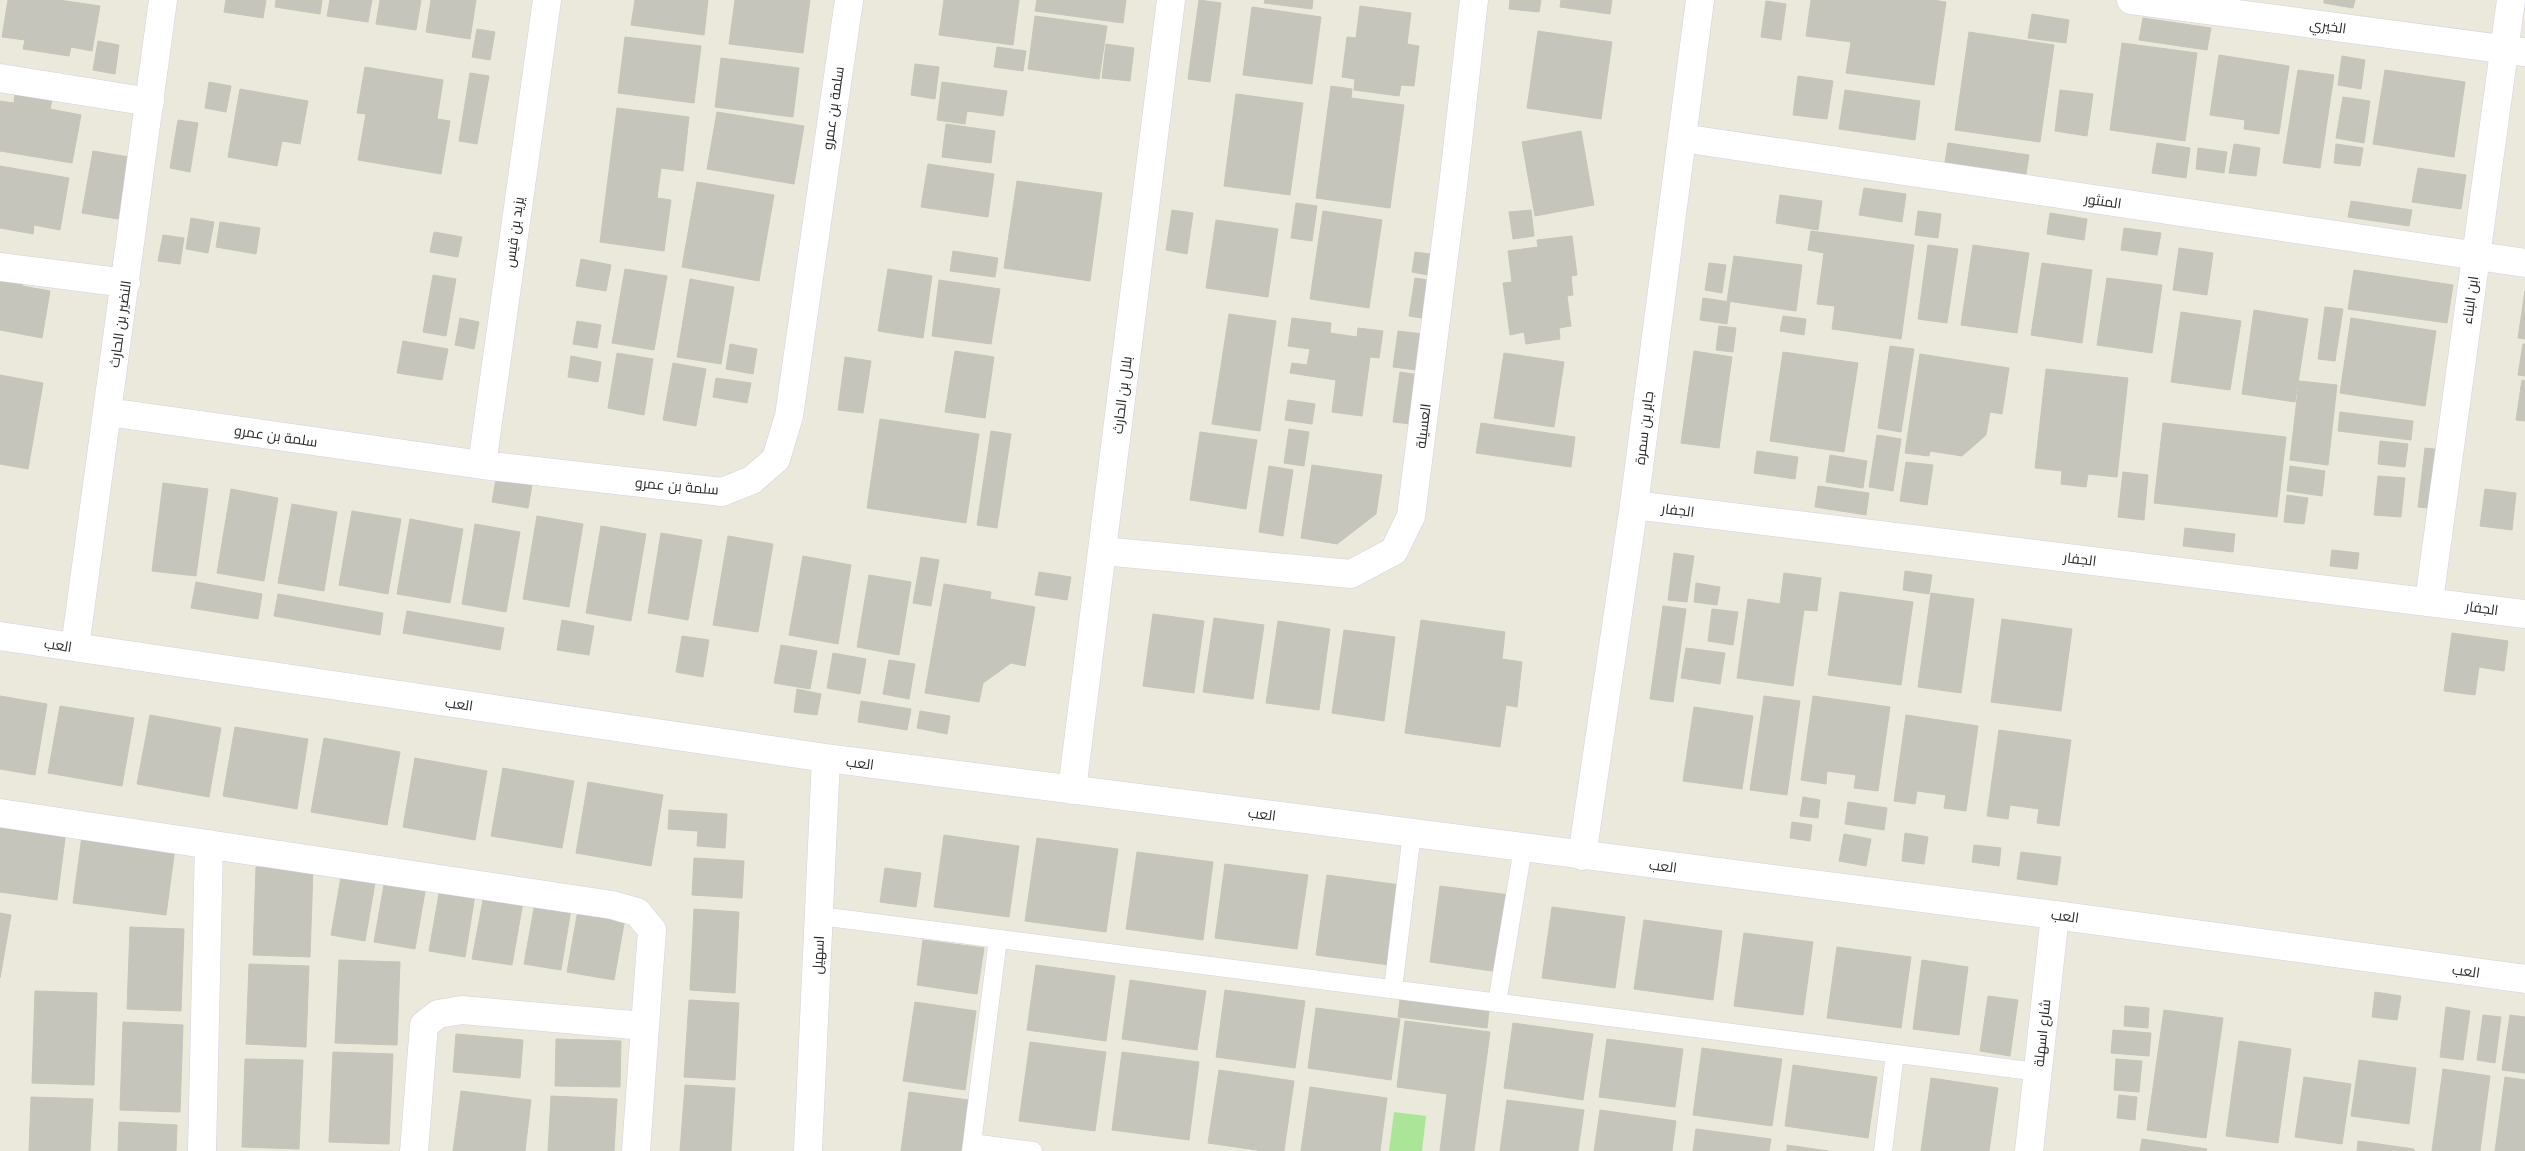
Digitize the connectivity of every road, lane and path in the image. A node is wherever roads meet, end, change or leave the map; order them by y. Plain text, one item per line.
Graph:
1 (164, 0) edge
2 (547, 0) edge
3 (849, 0) edge
4 (1171, 0) edge
5 (1474, 0) edge
6 (1700, 0) edge
7 (2131, 0) edge
8 (2511, 0) edge
9 (2515, 51) edge
10 (0, 78) edge
11 (150, 102) junction
12 (1682, 138) junction
13 (2476, 256) junction
14 (2525, 263) edge
15 (0, 268) edge
16 (126, 283) junction
17 (108, 412) junction
18 (482, 465) junction
19 (1634, 505) junction
20 (1102, 551) junction
21 (2429, 601) junction
22 (2525, 614) edge
23 (0, 636) edge
24 (75, 647) junction
25 (826, 758) junction
26 (1072, 790) junction
27 (0, 813) edge
28 (1412, 833) junction
29 (209, 844) junction
30 (1523, 848) junction
31 (1582, 856) junction
32 (2055, 915) junction
33 (820, 916) junction
34 (998, 939) junction
35 (2525, 978) edge
36 (1393, 989) junction
37 (1497, 1003) junction
38 (644, 1026) junction
39 (1895, 1054) junction
40 (2038, 1072) junction
41 (972, 1147) edge
42 (202, 1151) edge
43 (414, 1151) edge
44 (636, 1151) edge
45 (808, 1151) edge
46 (1033, 1151) edge
47 (1883, 1151) edge
48 (2029, 1151) edge

1 - 11 street, النضير بن الحارث
2 - 18 street, يزيد بن قيس
3 - 18 street, سلمة بن عمرو
4 - 20 street, بلال بن الحارث
5 - 20 street, العسيلة
6 - 12 street, جابر بن سمرة
7 - 9 street, الخيري
8 - 9 street, ابن البناء
9 - 13 street, ابن البناء
10 - 11 street
11 - 16 street, النضير بن الحارث
12 - 13 street, المنثور
12 - 19 street, جابر بن سمرة
13 - 14 street, المنثور
13 - 21 street, ابن البناء
15 - 16 street
16 - 17 street, النضير بن الحارث
17 - 18 street, سلمة بن عمرو
17 - 24 street, النضير بن الحارث
19 - 21 street, الجفار
19 - 31 street, جابر بن سمرة
20 - 26 street, بلال بن الحارث
21 - 22 street, الجفار
23 - 24 street, العب
24 - 25 street, العب
25 - 26 street, العب
25 - 33 street, اسهيل
26 - 28 street, العب
27 - 29 street
28 - 30 street, العب
28 - 36 lane
29 - 38 street
29 - 42 street
30 - 31 street, العب
30 - 37 lane
31 - 32 street, العب
32 - 35 street, العب
32 - 40 street, شارع اسهلة
33 - 34 lane
33 - 45 street, اسهيل
34 - 36 lane
34 - 41 lane
36 - 37 lane
37 - 39 lane
38 - 43 street
38 - 44 street
39 - 40 lane
39 - 47 lane
40 - 48 street, شارع اسهلة
41 - 46 lane

